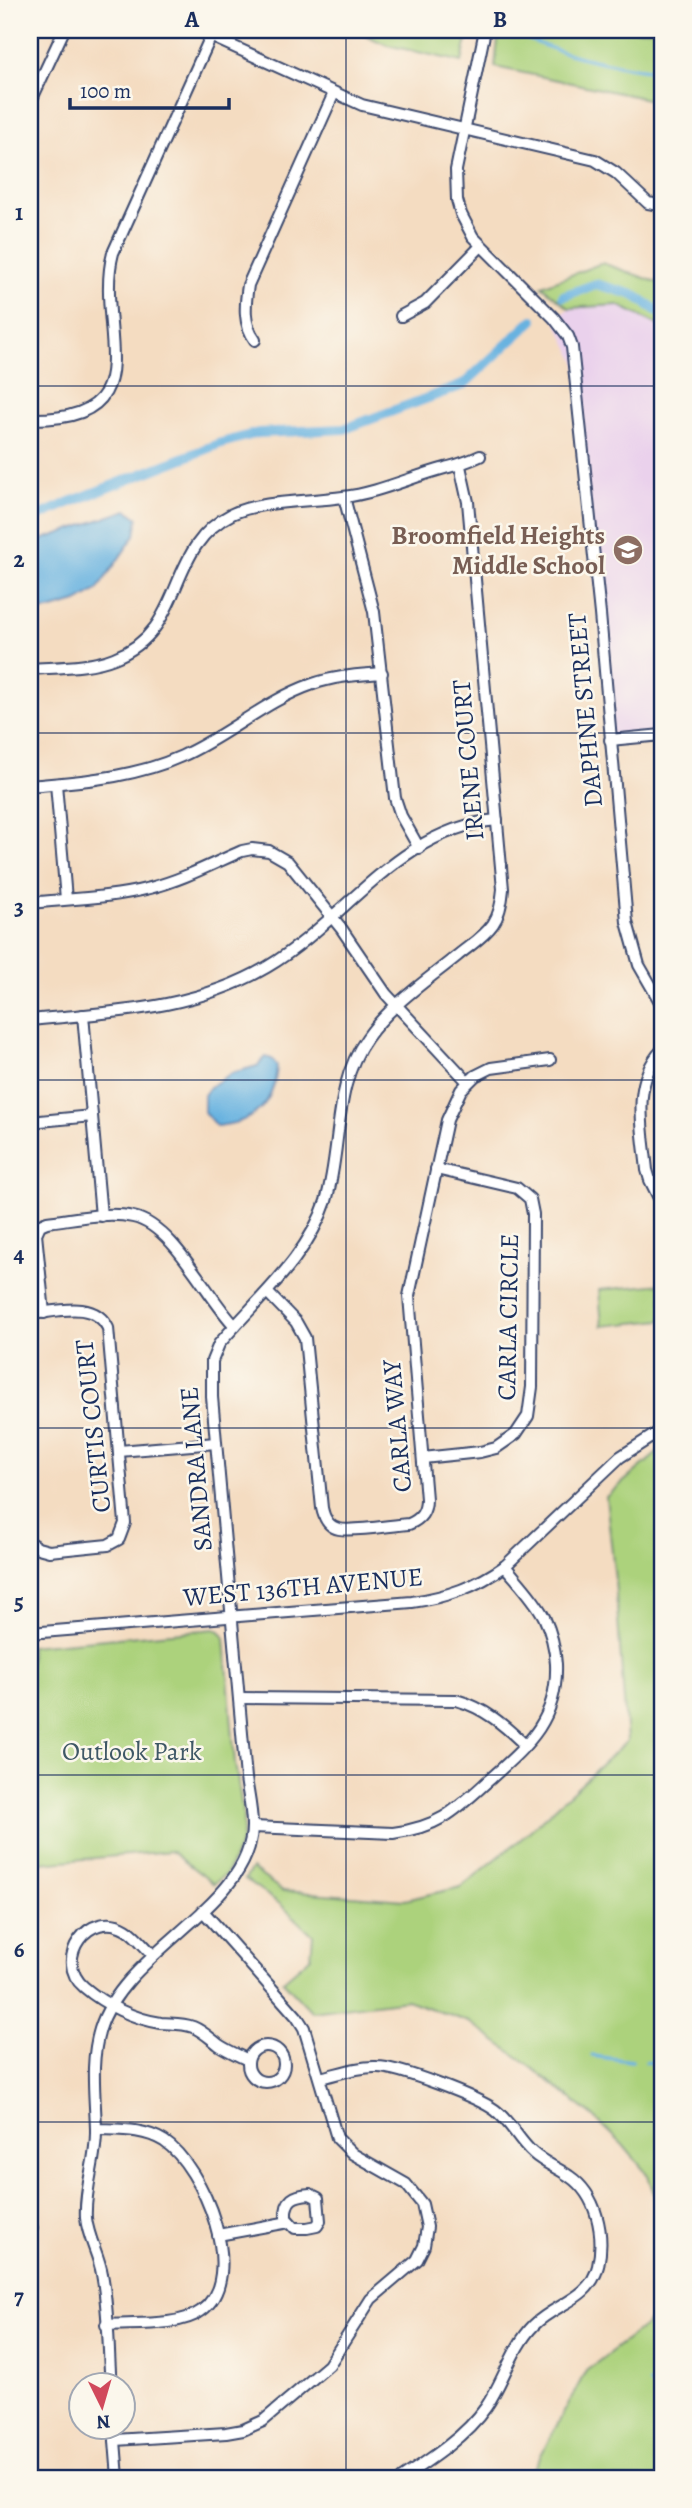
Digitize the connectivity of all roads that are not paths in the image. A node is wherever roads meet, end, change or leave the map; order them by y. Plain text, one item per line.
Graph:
1 (64, 30) edge
2 (197, 30) edge
3 (485, 30) edge
4 (211, 36) junction
5 (334, 93) junction
6 (30, 103) edge
7 (464, 130) junction
8 (660, 205) dead end
9 (481, 246) junction
10 (401, 316) dead end
11 (256, 340) dead end
12 (30, 419) edge
13 (480, 456) dead end
14 (460, 466) junction
15 (344, 497) junction
16 (30, 669) edge
17 (382, 673) junction
18 (662, 735) edge
19 (610, 740) junction
20 (56, 784) junction
21 (30, 786) edge
22 (497, 820) junction
23 (419, 848) junction
24 (66, 899) junction
25 (30, 903) edge
26 (332, 916) junction
27 (397, 1005) junction
28 (662, 1005) edge
29 (83, 1015) junction
30 (30, 1020) edge
31 (662, 1050) edge
32 (550, 1060) dead end
33 (468, 1082) junction
34 (92, 1116) junction
35 (30, 1122) edge
36 (436, 1169) junction
37 (658, 1196) dead end
38 (101, 1216) junction
39 (267, 1292) junction
40 (44, 1313) junction
41 (30, 1314) edge
42 (235, 1326) junction
43 (662, 1430) edge
44 (216, 1443) junction
45 (119, 1451) junction
46 (423, 1458) junction
47 (30, 1543) edge
48 (505, 1566) junction
49 (231, 1616) junction
50 (30, 1633) edge
51 (239, 1698) junction
52 (525, 1745) junction
53 (253, 1827) junction
54 (203, 1911) junction
55 (153, 1955) junction
56 (111, 2004) junction
57 (248, 2060) dead end
58 (320, 2078) junction
59 (96, 2129) junction
60 (289, 2222) dead end
61 (218, 2235) junction
62 (106, 2325) junction
63 (110, 2372) edge
64 (136, 2439) edge
65 (115, 2442) edge
66 (118, 2478) edge
67 (402, 2478) edge

1 - 6 street
2 - 4 street
3 - 7 street, DAPHNE STREET
4 - 5 street
4 - 12 street
5 - 7 street
5 - 11 street
7 - 8 street
7 - 9 street, DAPHNE STREET
9 - 10 street
9 - 19 street, DAPHNE STREET
13 - 14 street
14 - 15 street
14 - 22 street, IRENE COURT
15 - 16 street
15 - 17 street
17 - 20 street
17 - 23 street
18 - 19 street
19 - 28 street, DAPHNE STREET
20 - 21 street
20 - 24 street
22 - 23 street
22 - 27 street, IRENE COURT
23 - 26 street
24 - 25 street
24 - 26 street
26 - 27 street
26 - 29 street
27 - 33 street
27 - 39 street, IRENE COURT
29 - 30 street
29 - 34 street
31 - 37 street
32 - 33 street
33 - 36 street, CARLA WAY
34 - 35 street
34 - 38 street
36 - 46 street, CARLA WAY
36 - 46 street, CARLA CIRCLE
38 - 40 street, CURTIS COURT
38 - 42 street
39 - 42 street, SANDRA LANE
39 - 46 street, CARLA WAY
40 - 41 street, CURTIS COURT
40 - 45 street, CURTIS COURT
42 - 44 street, SANDRA LANE
43 - 48 street, WEST 136TH AVENUE
44 - 45 street
44 - 49 street, SANDRA LANE
45 - 47 street, CURTIS COURT
48 - 49 street, WEST 136TH AVENUE
48 - 52 street
49 - 50 street, WEST 136TH AVENUE
49 - 51 street, SANDRA LANE
51 - 52 street
51 - 53 street, SANDRA LANE
52 - 53 street
53 - 54 street
54 - 55 street
54 - 58 street
55 - 56 street
55 - 56 street
56 - 57 street
56 - 59 street
58 - 64 street
58 - 67 street
59 - 61 street
59 - 62 street
60 - 61 street
61 - 62 street
62 - 63 street
65 - 66 street

